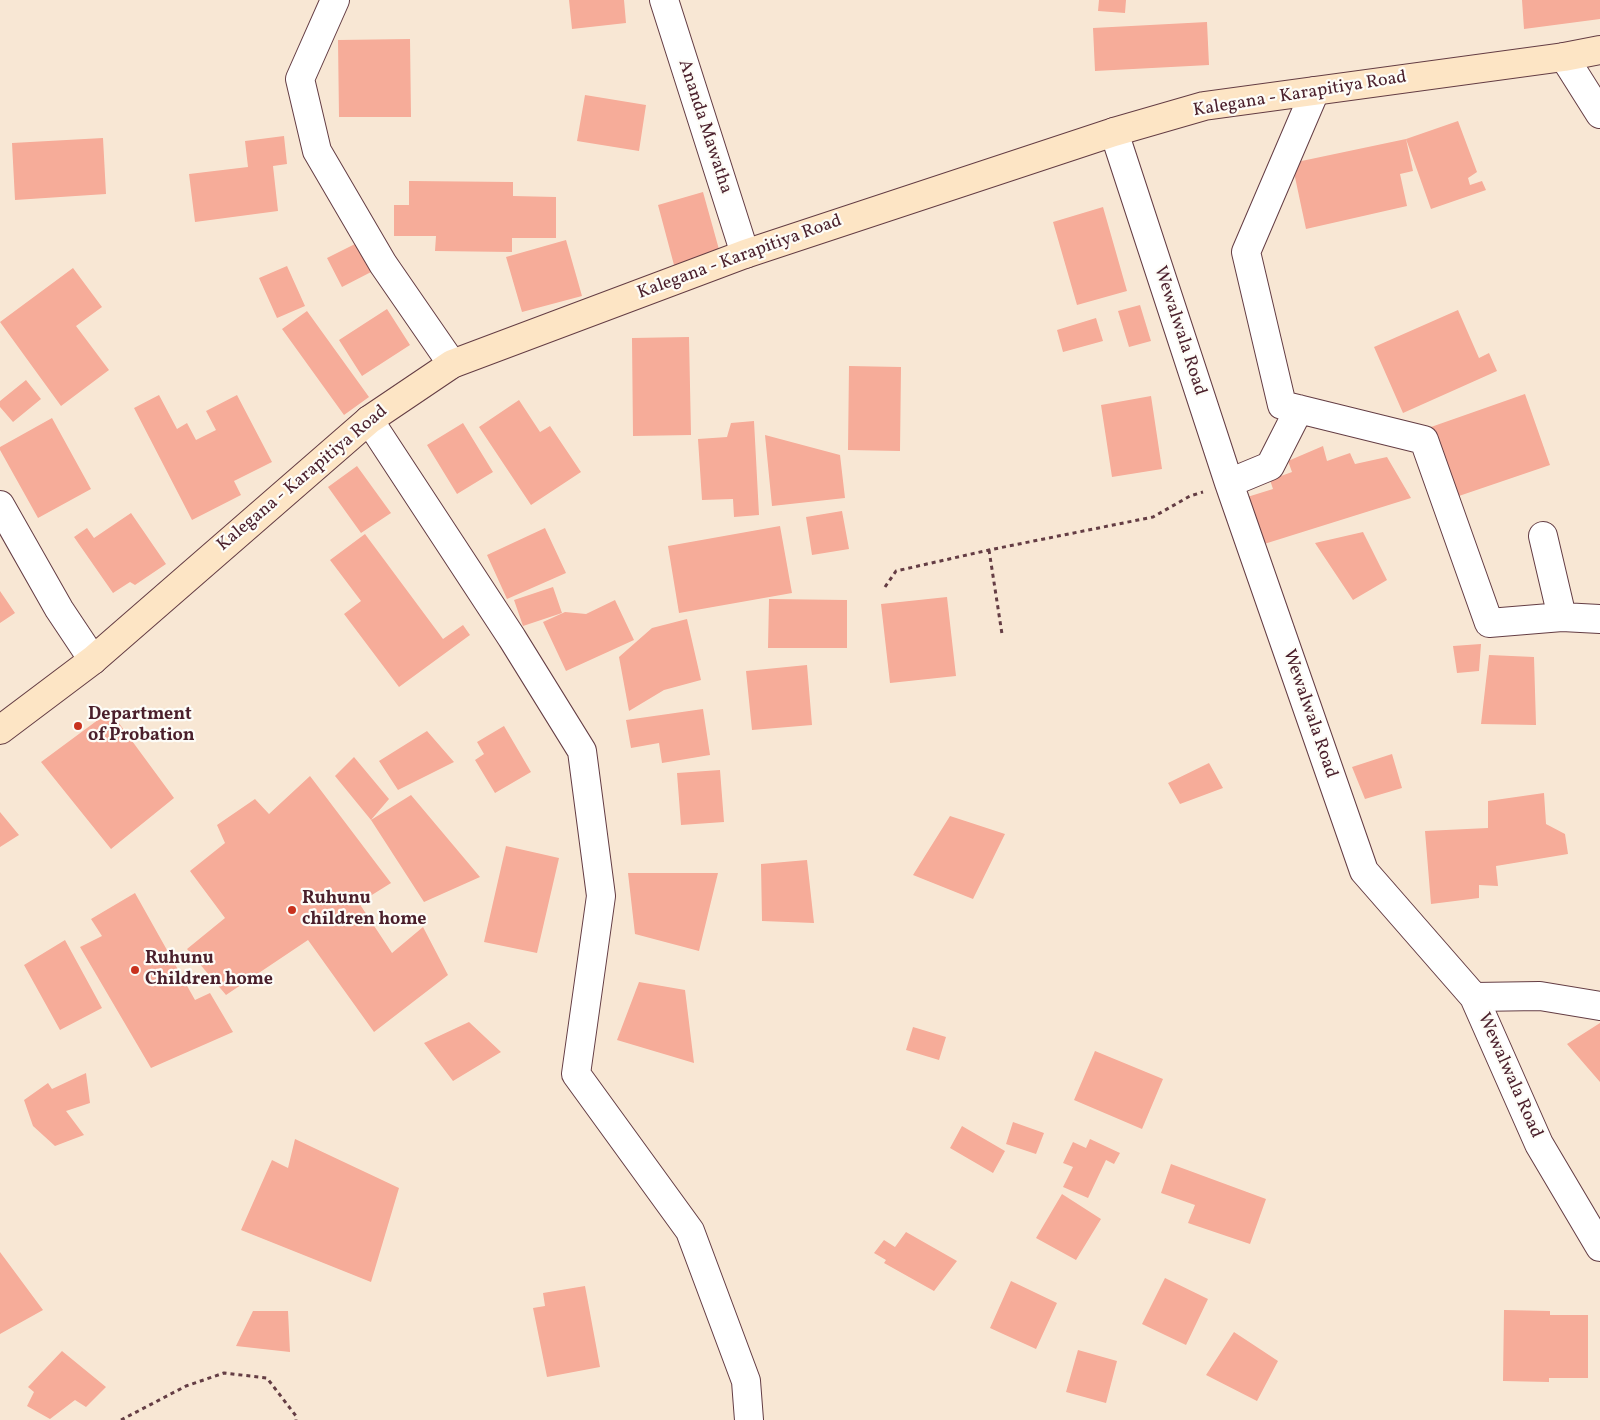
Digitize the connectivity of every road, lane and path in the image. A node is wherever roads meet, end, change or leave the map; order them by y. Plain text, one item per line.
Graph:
1 (335, 0) edge
2 (664, 0) edge
3 (1600, 50) edge
4 (1564, 57) junction
5 (1315, 91) junction
6 (1600, 114) edge
7 (1114, 132) junction
8 (745, 254) junction
9 (452, 364) junction
10 (1299, 409) junction
11 (369, 420) junction
12 (1229, 483) junction
13 (0, 504) edge
14 (1543, 536) dead end
15 (989, 550) junction
16 (885, 587) dead end
17 (1562, 617) junction
18 (1600, 619) edge
19 (1002, 634) dead end
20 (93, 660) junction
21 (0, 730) edge
22 (1474, 997) junction
23 (1600, 1006) edge
24 (1600, 1246) edge
25 (121, 1420) edge
26 (296, 1420) edge
27 (749, 1420) edge

1 - 9 street
2 - 8 street, Ananda Mawatha
3 - 4 main road, Kalegana - Karapitiya Road
4 - 5 main road, Kalegana - Karapitiya Road
4 - 6 street
5 - 7 main road, Kalegana - Karapitiya Road
5 - 10 street
7 - 8 main road, Kalegana - Karapitiya Road
7 - 12 street, Wewalwala Road
8 - 9 main road, Kalegana - Karapitiya Road
9 - 11 main road, Kalegana - Karapitiya Road
10 - 12 street
10 - 17 street
11 - 20 main road, Kalegana - Karapitiya Road
11 - 27 street
12 - 15 path
12 - 22 street, Wewalwala Road
13 - 20 street
14 - 17 street
15 - 16 path
15 - 19 path
17 - 18 street
20 - 21 main road, Kalegana - Karapitiya Road
22 - 23 street
22 - 24 street, Wewalwala Road
25 - 26 path

